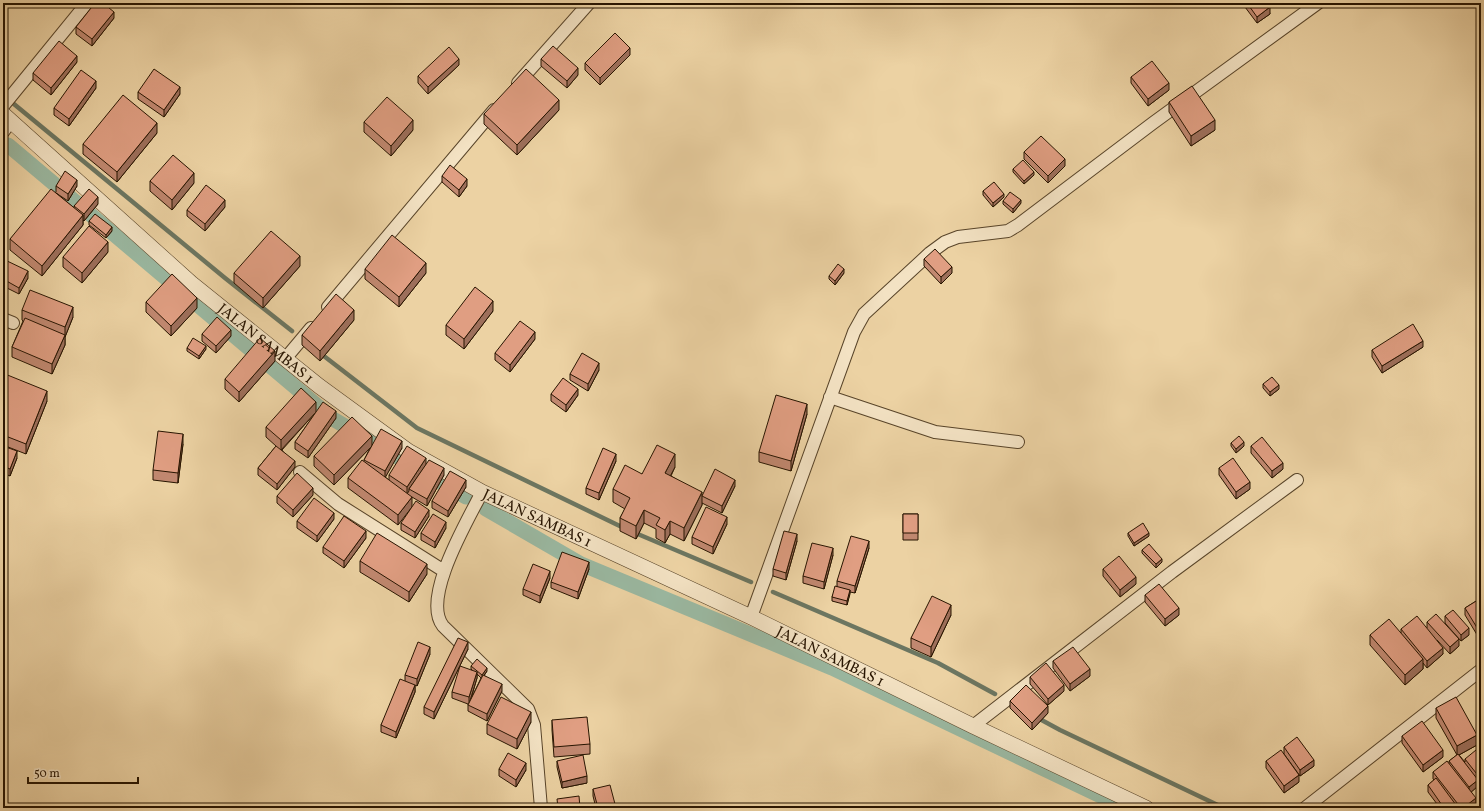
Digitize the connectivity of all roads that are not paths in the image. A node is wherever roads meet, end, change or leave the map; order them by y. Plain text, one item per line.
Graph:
1 (87, 3) edge
2 (589, 3) edge
3 (1318, 3) edge
4 (3, 106) edge
5 (6, 122) edge
6 (285, 358) junction
7 (830, 397) junction
8 (1018, 442) dead end
9 (300, 472) dead end
10 (1297, 480) dead end
11 (482, 492) junction
12 (444, 571) junction
13 (751, 617) junction
14 (1481, 670) edge
15 (973, 726) junction
16 (541, 808) edge
17 (1146, 808) edge
18 (1305, 808) edge

1 - 4 street
2 - 6 street
3 - 7 street
5 - 6 street, JALAN SAMBAS 1
6 - 11 street, JALAN SAMBAS 1
7 - 8 street
7 - 13 street
9 - 12 street
10 - 15 street
11 - 12 street
11 - 13 street, JALAN SAMBAS 1
12 - 16 street
13 - 15 street, JALAN SAMBAS 1
14 - 18 street
15 - 17 street, JALAN SAMBAS 1

